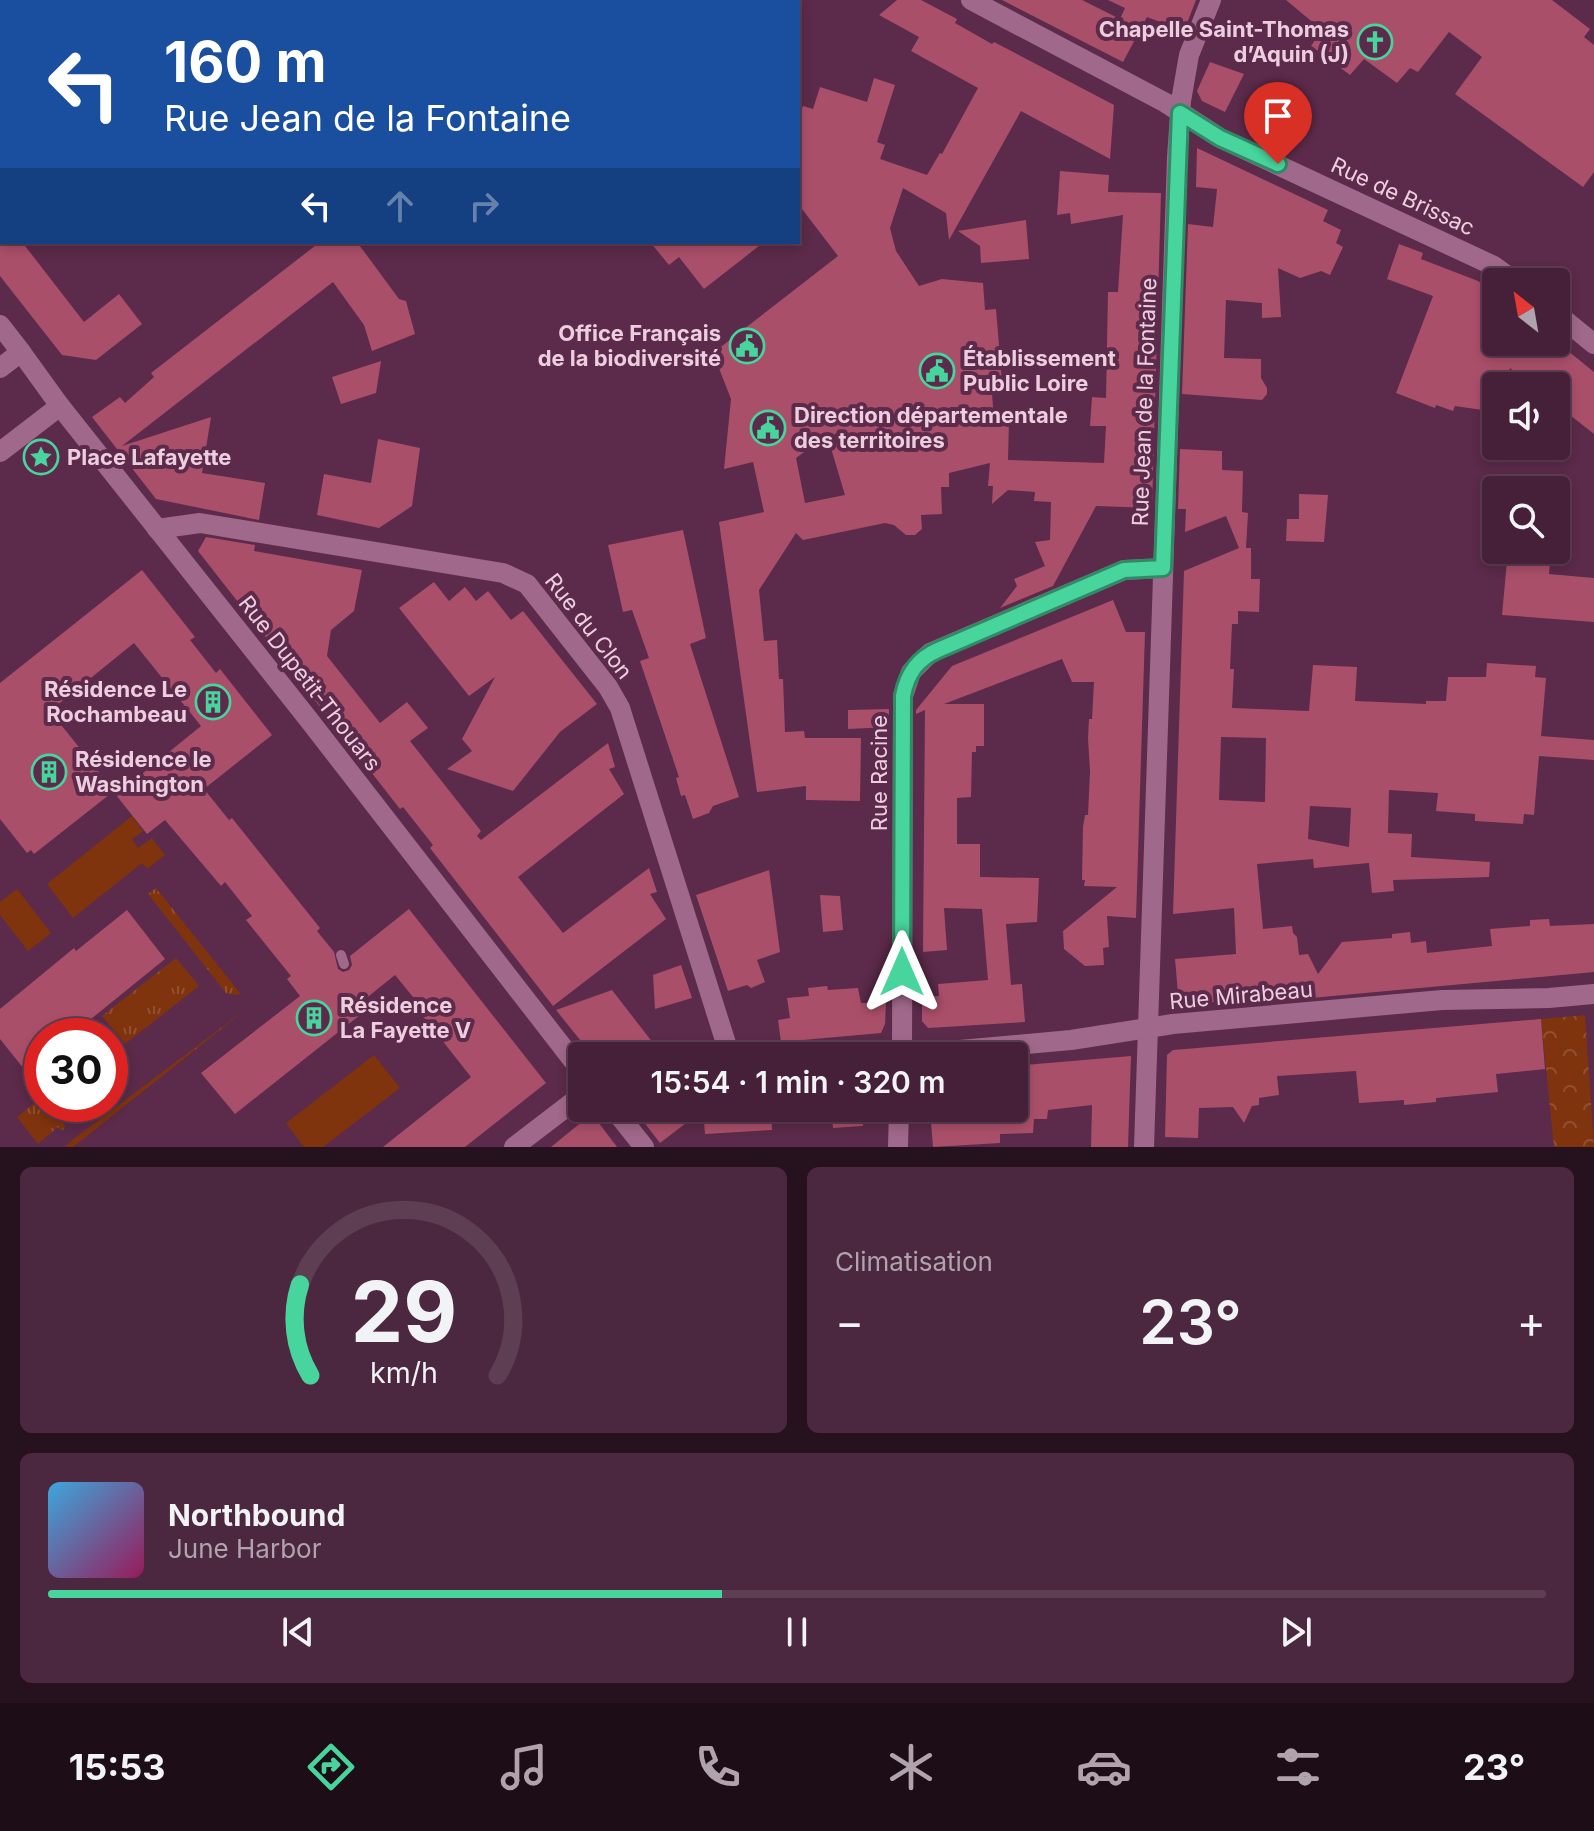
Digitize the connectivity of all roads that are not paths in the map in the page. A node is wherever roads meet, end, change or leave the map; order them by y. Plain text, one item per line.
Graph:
1 (971, 0) edge
2 (1211, 0) edge
3 (1180, 113) junction
4 (1497, 268) edge
5 (1570, 324) edge
6 (0, 325) edge
7 (1594, 344) edge
8 (21, 352) junction
9 (0, 368) edge
10 (60, 406) junction
11 (0, 452) edge
12 (157, 529) junction
13 (1163, 568) junction
14 (1594, 994) edge
15 (1149, 1028) junction
16 (726, 1042) edge
17 (902, 1042) edge
18 (1028, 1044) edge
19 (568, 1054) edge
20 (568, 1106) edge
21 (624, 1122) edge
22 (899, 1122) edge
23 (514, 1147) edge
24 (644, 1147) edge
25 (898, 1147) edge
26 (1144, 1147) edge

1 - 3 street, Rue de Brissac
2 - 3 street, Rue Jean de la Fontaine
3 - 4 street, Rue de Brissac
3 - 13 street, Rue Jean de la Fontaine
5 - 7 street
6 - 8 street, Rue Dupetit-Thouars
8 - 9 street
8 - 10 street, Rue Dupetit-Thouars
10 - 11 street
10 - 12 street, Rue Dupetit-Thouars
12 - 16 street, Rue du Clon
12 - 19 street, Rue Dupetit-Thouars
13 - 15 street, Rue Jean de la Fontaine
13 - 17 street, Rue Racine
14 - 15 street, Rue Mirabeau
15 - 18 street, Rue Mirabeau
15 - 26 street, Rue Jean de la Fontaine
20 - 23 street
21 - 24 street
22 - 25 street

